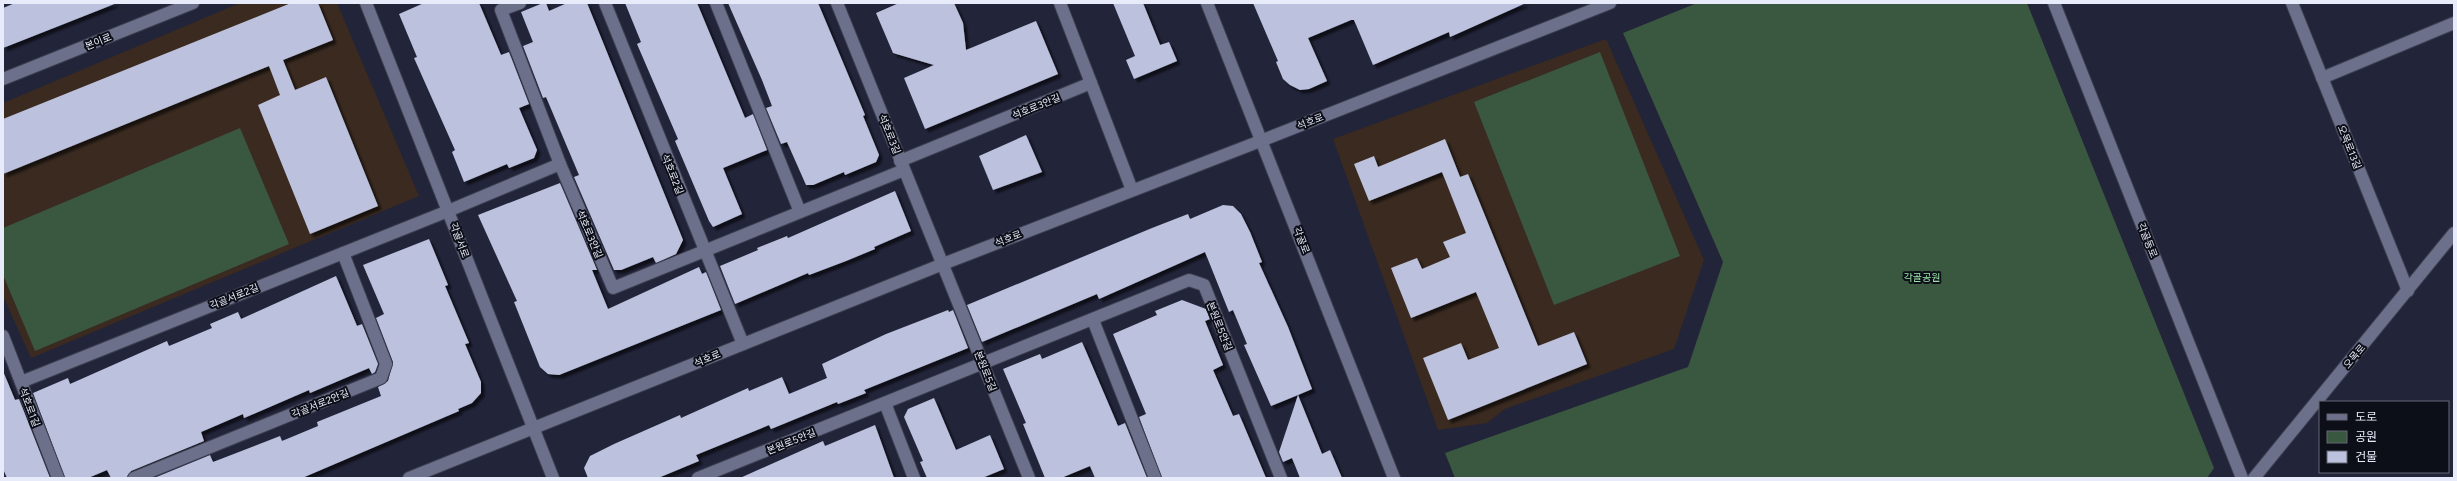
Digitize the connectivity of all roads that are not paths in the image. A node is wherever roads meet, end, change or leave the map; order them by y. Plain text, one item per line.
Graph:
1 (193, 3) edge
2 (366, 3) edge
3 (520, 3) edge
4 (605, 3) edge
5 (716, 3) edge
6 (838, 3) edge
7 (1060, 3) edge
8 (1207, 3) edge
9 (1610, 3) edge
10 (2054, 3) edge
11 (2292, 3) edge
12 (2454, 23) edge
13 (3, 78) edge
14 (2322, 78) junction
15 (1091, 83) junction
16 (1263, 140) junction
17 (560, 164) junction
18 (902, 166) junction
19 (1132, 190) junction
20 (448, 211) junction
21 (800, 212) junction
22 (2454, 233) edge
23 (705, 252) junction
24 (342, 253) junction
25 (943, 264) junction
26 (2408, 291) junction
27 (1093, 320) junction
28 (3, 336) edge
29 (743, 344) junction
30 (983, 364) junction
31 (20, 382) junction
32 (885, 403) junction
33 (533, 428) junction
34 (58, 478) edge
35 (134, 478) edge
36 (409, 478) edge
37 (553, 478) edge
38 (698, 478) edge
39 (914, 478) edge
40 (1029, 478) edge
41 (1155, 478) edge
42 (1281, 478) edge
43 (1394, 478) edge
44 (2242, 478) edge
45 (2254, 478) edge

1 - 13 street, 본이로
2 - 20 street, 각골서로
3 - 17 street, 석호로3안길
4 - 23 street, 석호로2길
5 - 21 street
6 - 18 street, 석호로3길
7 - 15 street
8 - 16 street, 각골로
9 - 16 street, 석호로
10 - 44 street, 각골동로
11 - 14 street, 오목로13길
12 - 14 street
14 - 26 street, 오목로13길
15 - 18 street, 석호로3안길
15 - 19 street
16 - 19 street, 석호로
16 - 43 street, 각골로
17 - 20 street, 각골서로2길
17 - 23 street, 석호로3안길
18 - 21 street, 석호로3안길
18 - 25 street, 석호로3길
19 - 25 street, 석호로
20 - 24 street, 각골서로2길
20 - 33 street, 각골서로
21 - 23 street, 석호로3안길
22 - 26 street, 오목로
23 - 29 street, 석호로2길
24 - 31 street, 각골서로2길
24 - 35 street, 각골서로2안길
25 - 29 street, 석호로
25 - 30 street, 본원로5길
26 - 45 street, 오목로
27 - 30 street, 본원로5안길
27 - 41 street
27 - 42 street, 본원로5안길
28 - 31 street, 석호로1길
29 - 33 street, 석호로
30 - 32 street, 본원로5안길
30 - 40 street, 본원로5길
31 - 34 street, 석호로1길
32 - 38 street, 본원로5안길
32 - 39 street
33 - 36 street, 석호로
33 - 37 street, 각골서로

